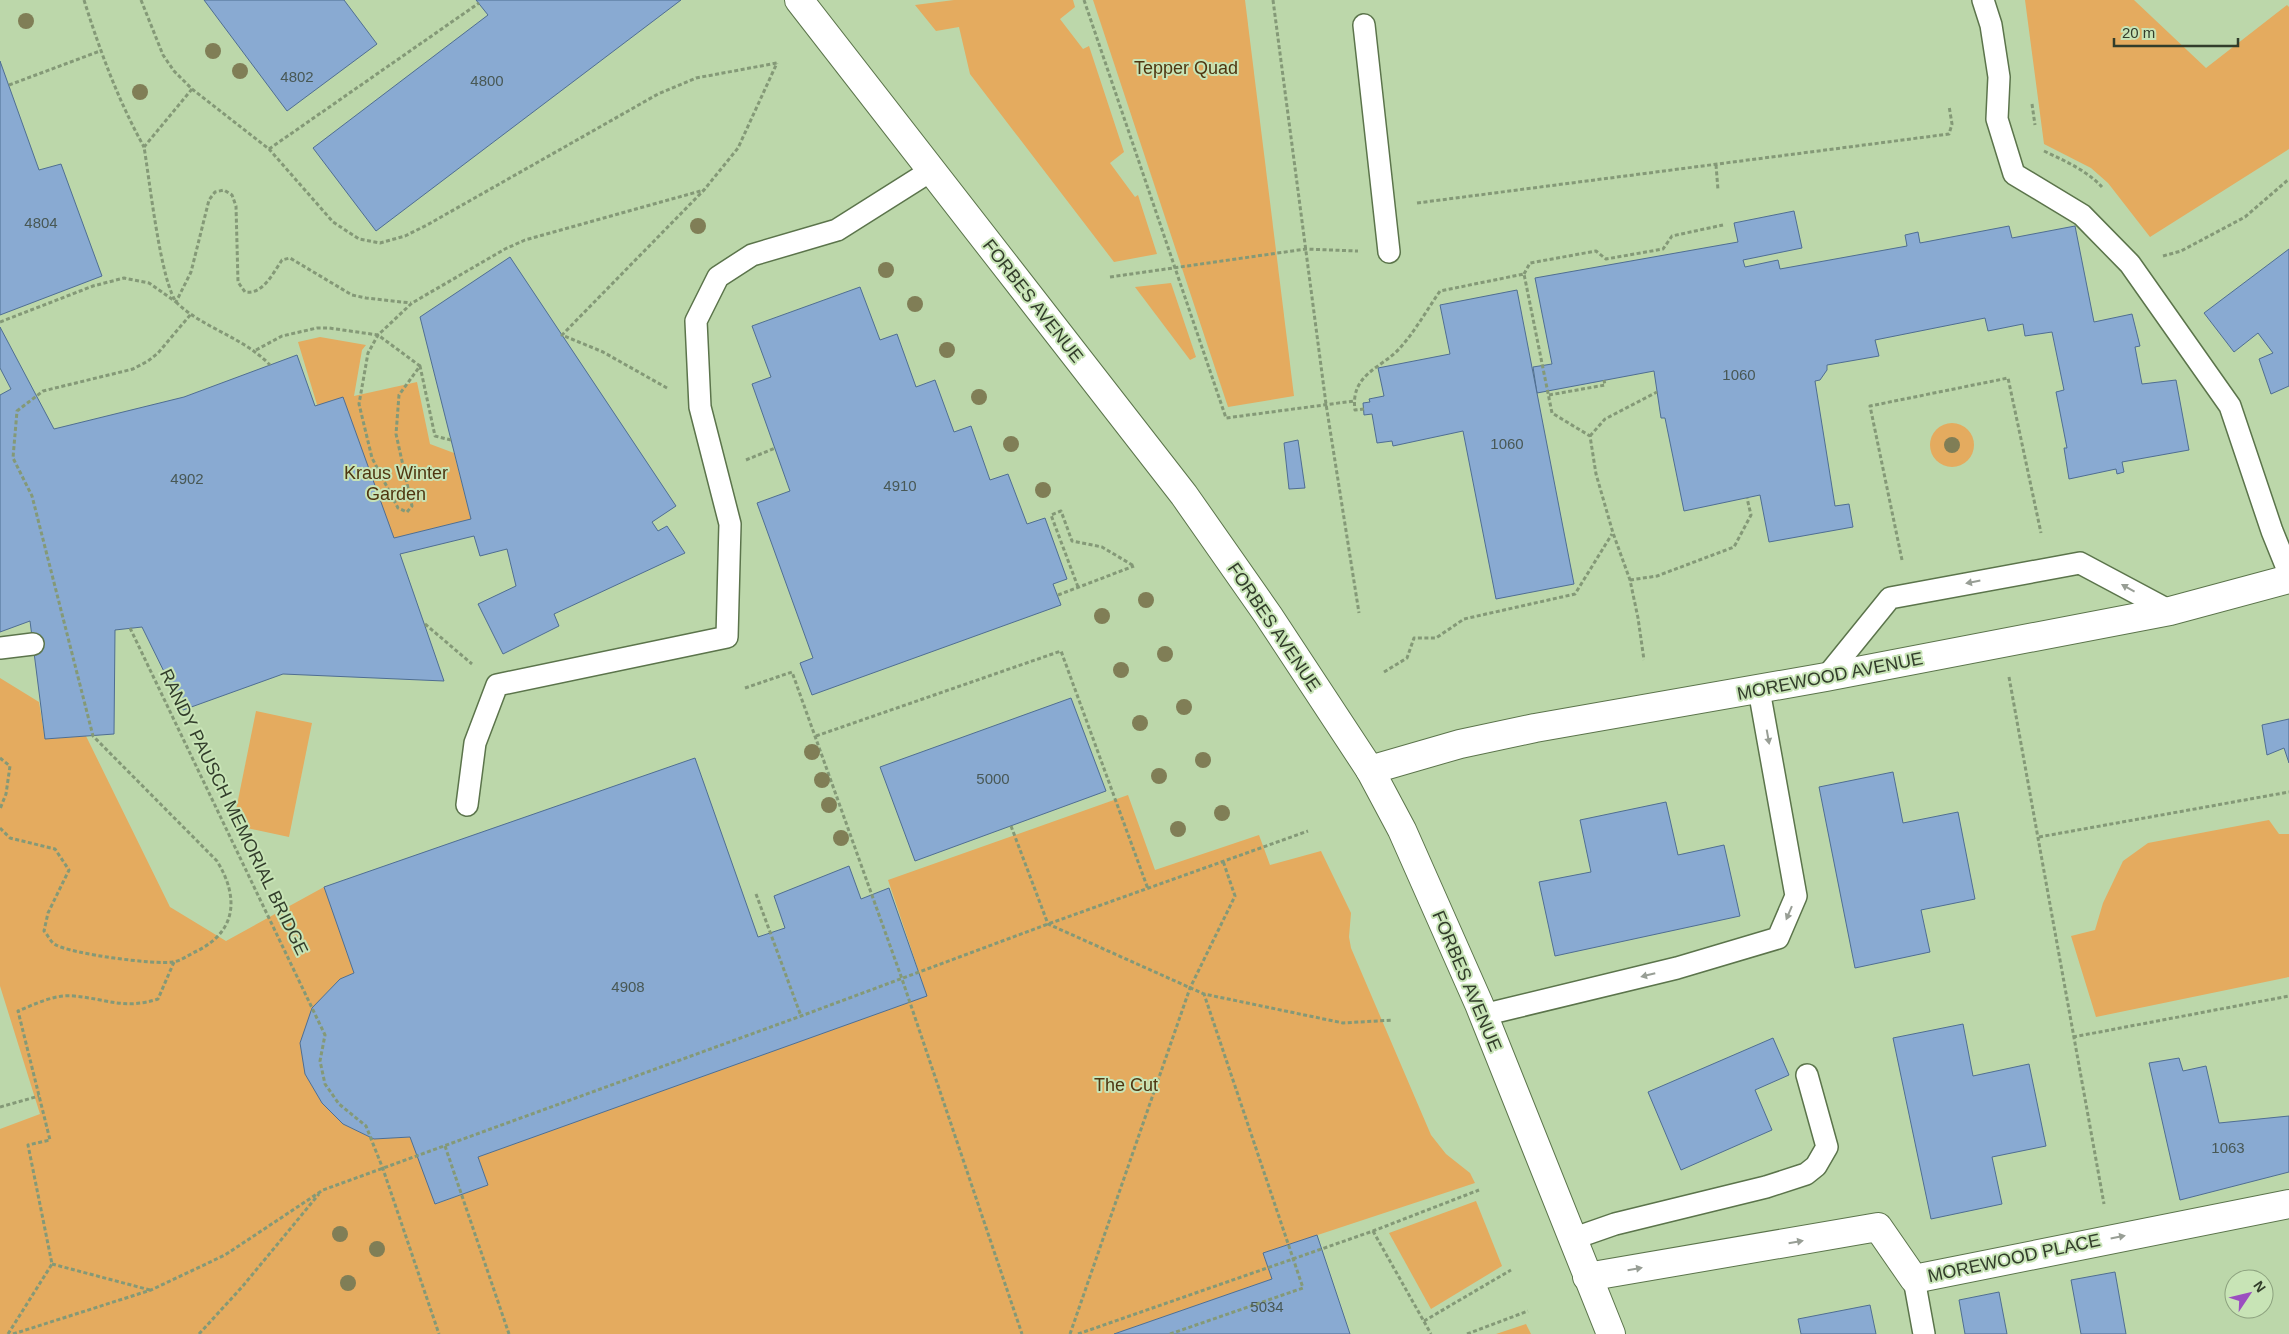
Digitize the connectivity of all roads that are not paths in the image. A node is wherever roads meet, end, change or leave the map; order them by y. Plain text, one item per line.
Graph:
1 (799, 0) edge
2 (1983, 0) edge
3 (1364, 25) dead end
4 (932, 170) junction
5 (1389, 252) road end
6 (2289, 573) edge
7 (2289, 579) edge
8 (2170, 611) junction
9 (33, 644) dead end
10 (0, 648) edge
11 (1826, 677) junction
12 (1759, 690) junction
13 (1370, 770) junction
14 (466, 806) dead end
15 (1483, 1015) junction
16 (1807, 1074) dead end
17 (2289, 1204) edge
18 (1572, 1239) junction
19 (1588, 1278) junction
20 (1914, 1279) junction
21 (1611, 1334) edge
22 (1924, 1334) edge

1 - 4 main road, FORBES AVENUE
2 - 6 lane
3 - 5 lane
4 - 13 main road, FORBES AVENUE
4 - 14 lane
7 - 8 main road, MOREWOOD AVENUE
8 - 11 main road, MOREWOOD AVENUE
8 -> 11 lane
9 - 10 lane
11 - 12 main road, MOREWOOD AVENUE
12 - 13 main road, MOREWOOD AVENUE
12 -> 15 lane
13 - 15 main road, FORBES AVENUE
15 - 18 main road, FORBES AVENUE
16 - 18 lane
20 -> 17 main road, MOREWOOD PLACE
18 - 19 main road, FORBES AVENUE
19 -> 20 main road, MOREWOOD PLACE
19 - 21 main road, FORBES AVENUE
20 - 22 lane

